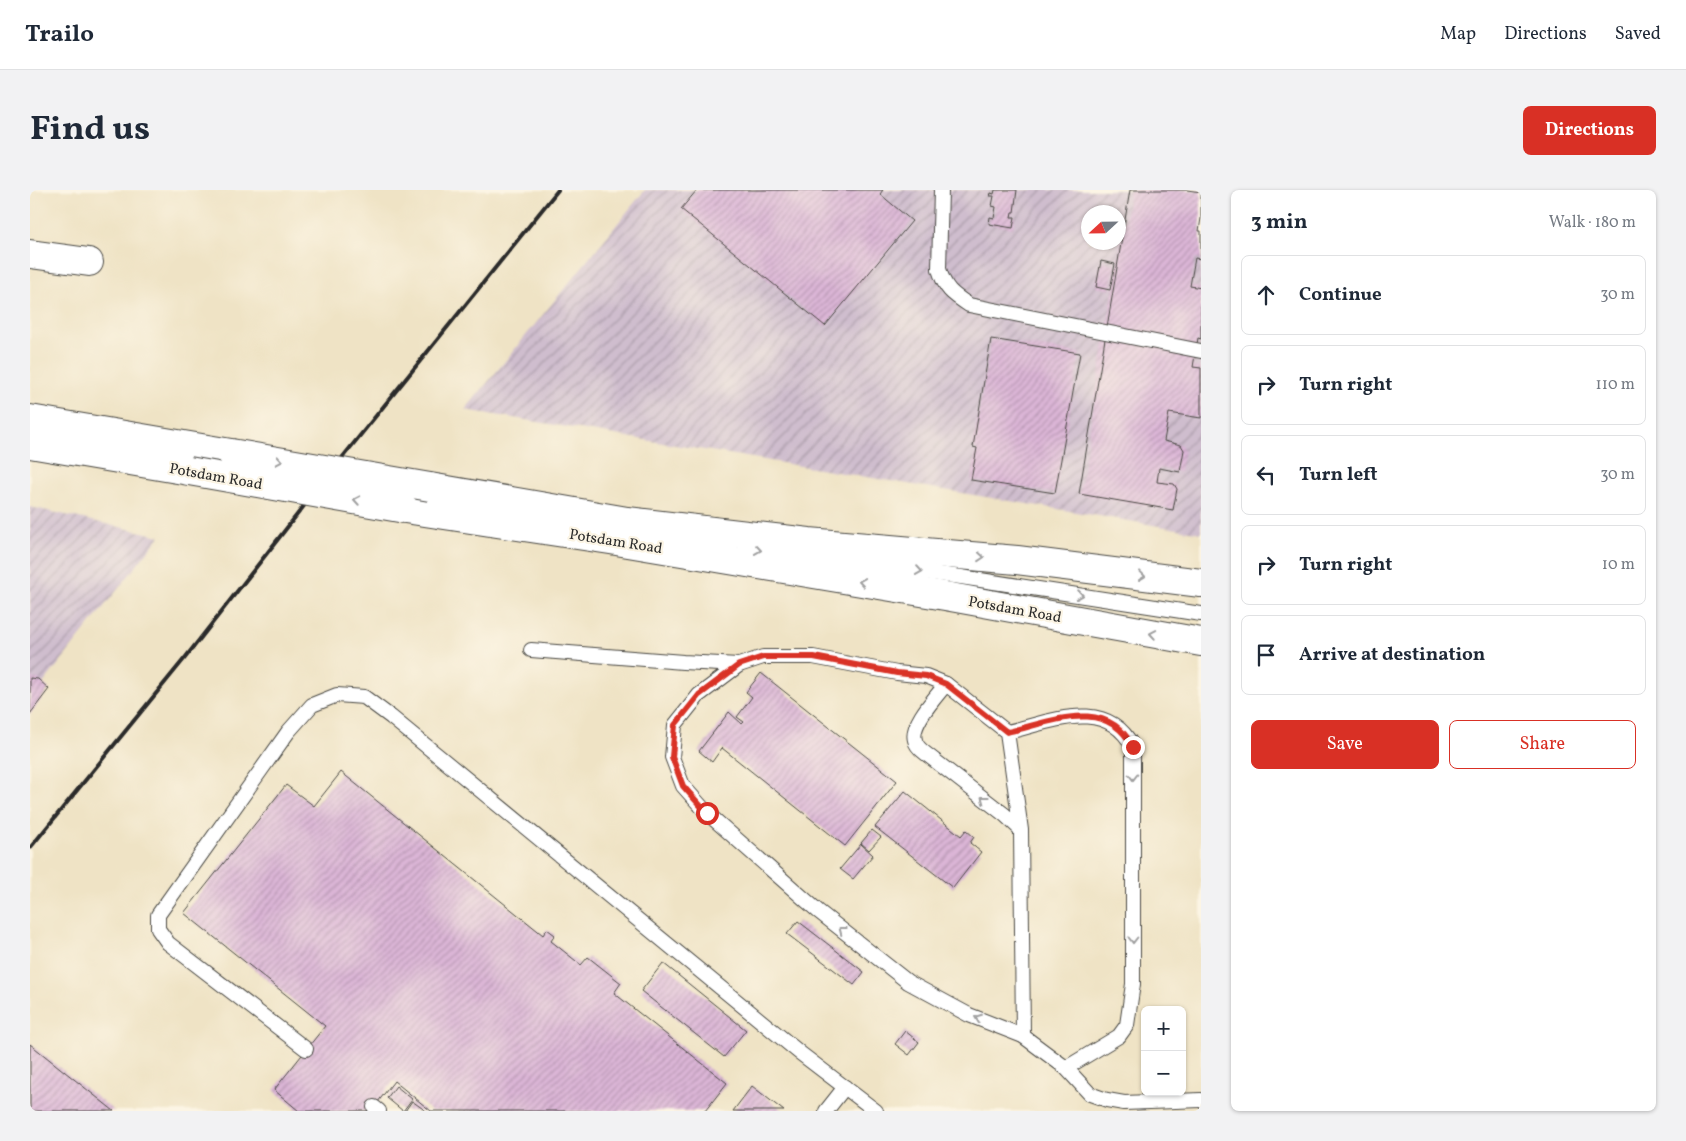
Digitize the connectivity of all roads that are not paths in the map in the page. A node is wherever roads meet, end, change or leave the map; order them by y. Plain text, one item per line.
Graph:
1 (941, 190) edge
2 (30, 254) edge
3 (89, 262) dead end
4 (1201, 351) edge
5 (30, 419) edge
6 (30, 432) edge
7 (30, 444) edge
8 (194, 467) junction
9 (416, 498) junction
10 (1201, 583) edge
11 (1201, 614) edge
12 (1201, 642) edge
13 (531, 650) dead end
14 (739, 665) junction
15 (946, 684) junction
16 (1007, 732) junction
17 (1021, 830) junction
18 (1023, 1036) junction
19 (306, 1049) dead end
20 (1066, 1068) junction
21 (845, 1087) junction
22 (1201, 1100) edge
23 (826, 1111) edge
24 (876, 1111) edge

1 - 4 lane
2 - 3 main road
5 -> 9 main road, Potsdam Road, bridge
6 - 8 lane
7 - 8 main road, Potsdam Road
9 -> 8 main road, Potsdam Road, bridge
9 -> 10 main road, Potsdam Road
9 -> 11 lane
12 -> 9 main road, Potsdam Road
13 - 14 lane
14 - 15 lane
18 -> 14 lane
15 - 16 lane
17 -> 15 lane
16 - 17 lane
16 -> 20 lane
17 - 18 lane
18 - 20 lane
19 - 21 lane
20 - 22 lane
21 - 23 lane
21 - 24 lane

